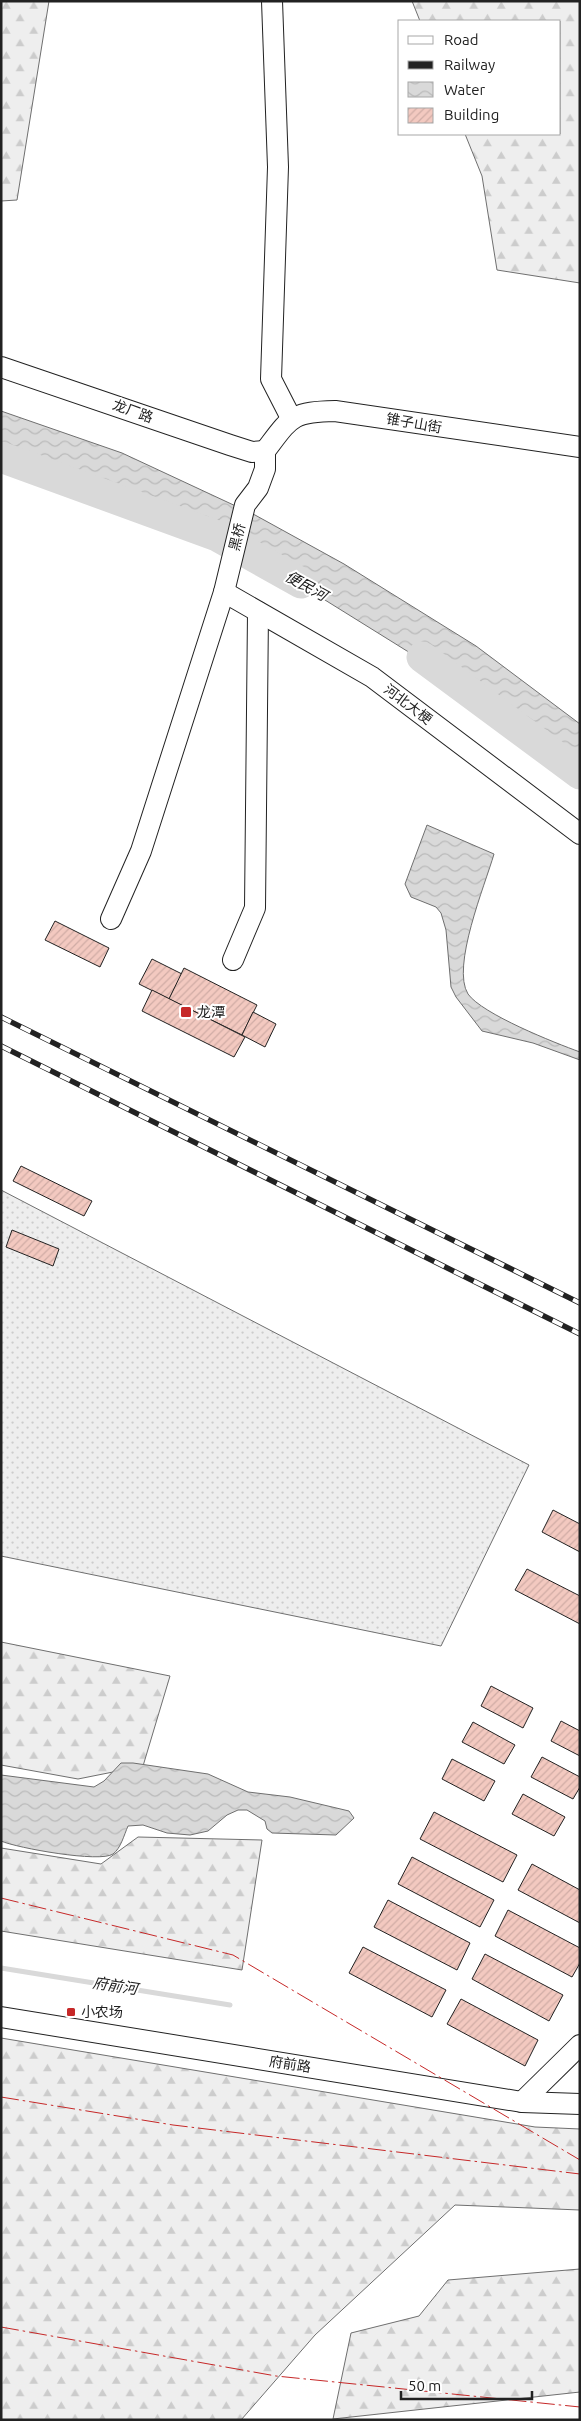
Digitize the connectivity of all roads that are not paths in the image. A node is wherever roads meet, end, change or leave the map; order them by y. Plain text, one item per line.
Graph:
1 (272, 1) edge
2 (1, 367) edge
3 (291, 418) junction
4 (580, 447) edge
5 (265, 451) junction
6 (224, 592) junction
7 (258, 612) junction
8 (580, 834) edge
9 (111, 919) dead end
10 (233, 960) dead end
11 (1, 2017) edge
12 (580, 2046) edge
13 (522, 2102) junction
14 (580, 2104) edge

1 - 3 street
2 - 5 street, 龙厂路
3 - 4 street, 锥子山街
3 - 5 street
5 - 6 street, 黑桥
6 - 7 street, 河北大梗
6 - 9 street, 黑桥
7 - 8 street, 河北大梗
7 - 10 street
11 - 13 street, 府前路
12 - 13 street
13 - 14 street, 府前路

